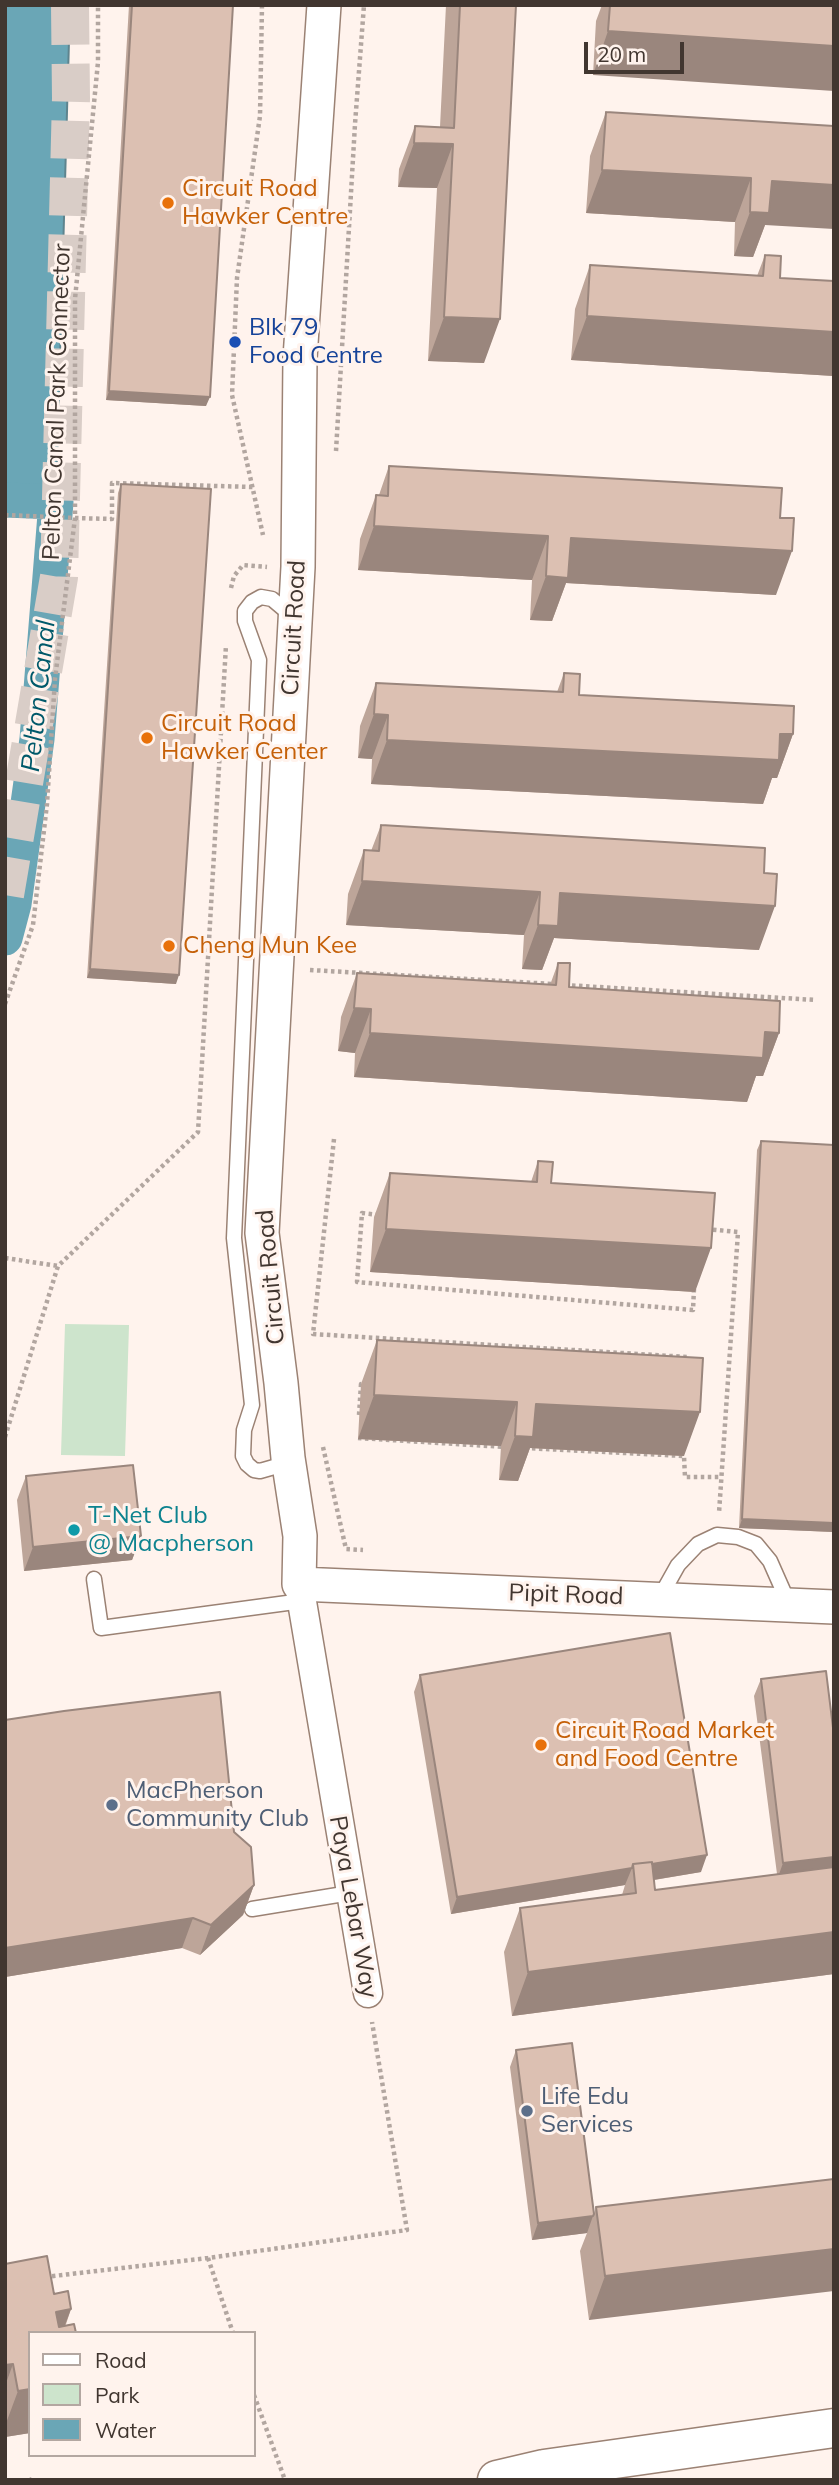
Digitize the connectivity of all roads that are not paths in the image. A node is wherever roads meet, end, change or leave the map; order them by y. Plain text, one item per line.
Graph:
1 (324, 5) edge
2 (295, 618) junction
3 (288, 1458) junction
4 (94, 1579) dead end
5 (300, 1592) junction
6 (659, 1599) junction
7 (789, 1605) junction
8 (834, 1607) edge
9 (351, 1893) junction
10 (252, 1909) edge
11 (368, 1993) road end
12 (834, 2428) edge
13 (497, 2480) edge

1 - 2 street, Circuit Road
2 - 3 street, Circuit Road
2 - 3 lane
3 - 5 street, Circuit Road
4 - 5 lane
5 - 6 street, Pipit Road
5 - 9 street, Paya Lebar Way
6 - 7 street, Pipit Road
6 - 7 lane
7 - 8 street, Pipit Road
9 - 10 lane
9 - 11 street, Paya Lebar Way
12 - 13 highway

